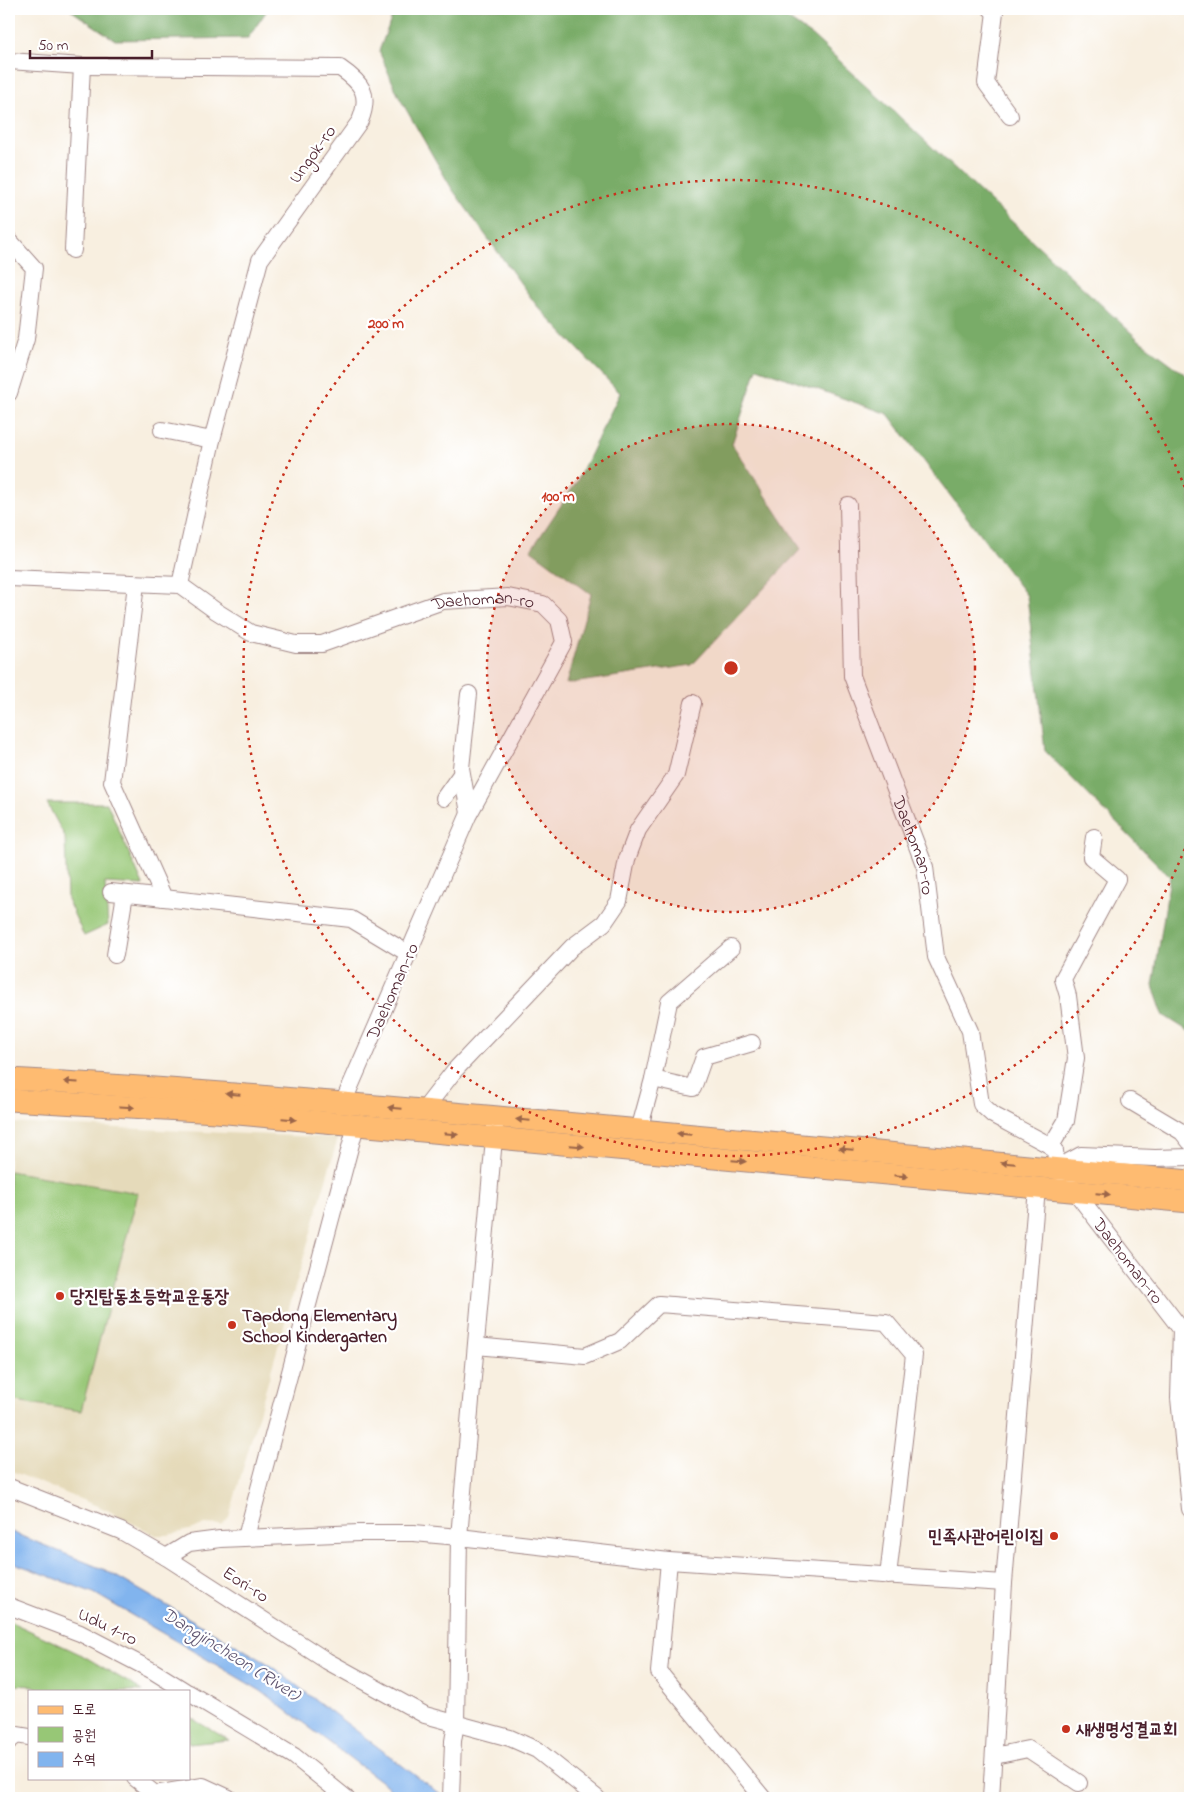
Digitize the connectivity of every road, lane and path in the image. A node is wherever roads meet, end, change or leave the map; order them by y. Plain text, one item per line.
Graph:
1 (991, 9) edge
2 (9, 61) edge
3 (82, 66) junction
4 (1010, 116) dead end
5 (9, 240) edge
6 (73, 250) dead end
7 (9, 393) edge
8 (162, 430) dead end
9 (212, 440) junction
10 (848, 505) dead end
11 (9, 578) edge
12 (136, 584) junction
13 (180, 585) junction
14 (469, 694) dead end
15 (693, 703) dead end
16 (461, 774) junction
17 (444, 798) dead end
18 (469, 813) junction
19 (1094, 837) dead end
20 (164, 898) junction
21 (730, 948) dead end
22 (409, 954) junction
23 (115, 956) dead end
24 (752, 1043) dead end
25 (9, 1078) edge
26 (653, 1079) junction
27 (9, 1100) edge
28 (1130, 1101) dead end
29 (344, 1104) junction
30 (423, 1111) junction
31 (356, 1125) junction
32 (495, 1128) junction
33 (639, 1130) junction
34 (1190, 1142) edge
35 (1054, 1155) junction
36 (1190, 1157) edge
37 (1190, 1181) edge
38 (1037, 1188) junction
39 (1074, 1191) junction
40 (1190, 1202) edge
41 (1186, 1330) edge
42 (476, 1346) junction
43 (1187, 1451) edge
44 (9, 1487) edge
45 (1190, 1509) edge
46 (246, 1537) junction
47 (459, 1537) junction
48 (166, 1557) junction
49 (669, 1561) junction
50 (888, 1576) junction
51 (1004, 1583) junction
52 (9, 1606) edge
53 (183, 1690) edge
54 (190, 1694) edge
55 (456, 1723) junction
56 (28, 1737) edge
57 (9, 1741) edge
58 (994, 1756) junction
59 (1079, 1783) dead end
60 (141, 1787) edge
61 (230, 1798) edge
62 (346, 1798) edge
63 (451, 1798) edge
64 (597, 1798) edge
65 (763, 1798) edge
66 (991, 1798) edge

1 - 4 street
2 - 3 street, Ungok-ro
3 - 6 street
3 - 9 street, Ungok-ro
5 - 7 street
8 - 9 street
9 - 13 street, Ungok-ro
10 - 35 street, Daehoman-ro
11 - 12 street
12 - 13 street
12 - 20 street
13 - 18 street, Daehoman-ro
14 - 16 street
15 - 30 street
16 - 17 street
16 - 18 street
18 - 22 street, Daehoman-ro
19 - 35 street
20 - 22 street
20 - 23 street
21 - 26 street
22 - 29 street, Daehoman-ro
24 - 26 street
29 -> 25 main road
26 - 33 street
27 -> 31 main road
28 - 34 street
30 -> 29 main road
30 - 32 main road
31 -> 32 main road
31 - 46 street
33 -> 32 main road
32 -> 38 main road, Daehoman-ro
32 - 42 street
35 -> 33 main road
35 - 36 street
35 - 37 main road, Daehoman-ro
35 - 39 street, Daehoman-ro
38 - 39 main road, Daehoman-ro
38 - 51 street
39 -> 40 main road, Daehoman-ro
39 - 41 street, Daehoman-ro
41 - 43 street, Daehoman-ro
42 - 47 street
42 - 50 street
43 - 45 street, Daehoman-ro
44 - 48 street, Eori-ro
46 - 47 street
46 - 48 street
47 - 49 street
47 - 55 street
48 - 55 street, Eori-ro
49 - 50 street
49 - 65 street
50 - 51 street
51 - 58 street
52 - 53 street, Udu 1-ro
54 - 62 street
55 - 63 street
55 - 64 street, Eori-ro
56 - 57 street
58 - 59 street
58 - 66 street
60 - 61 street

